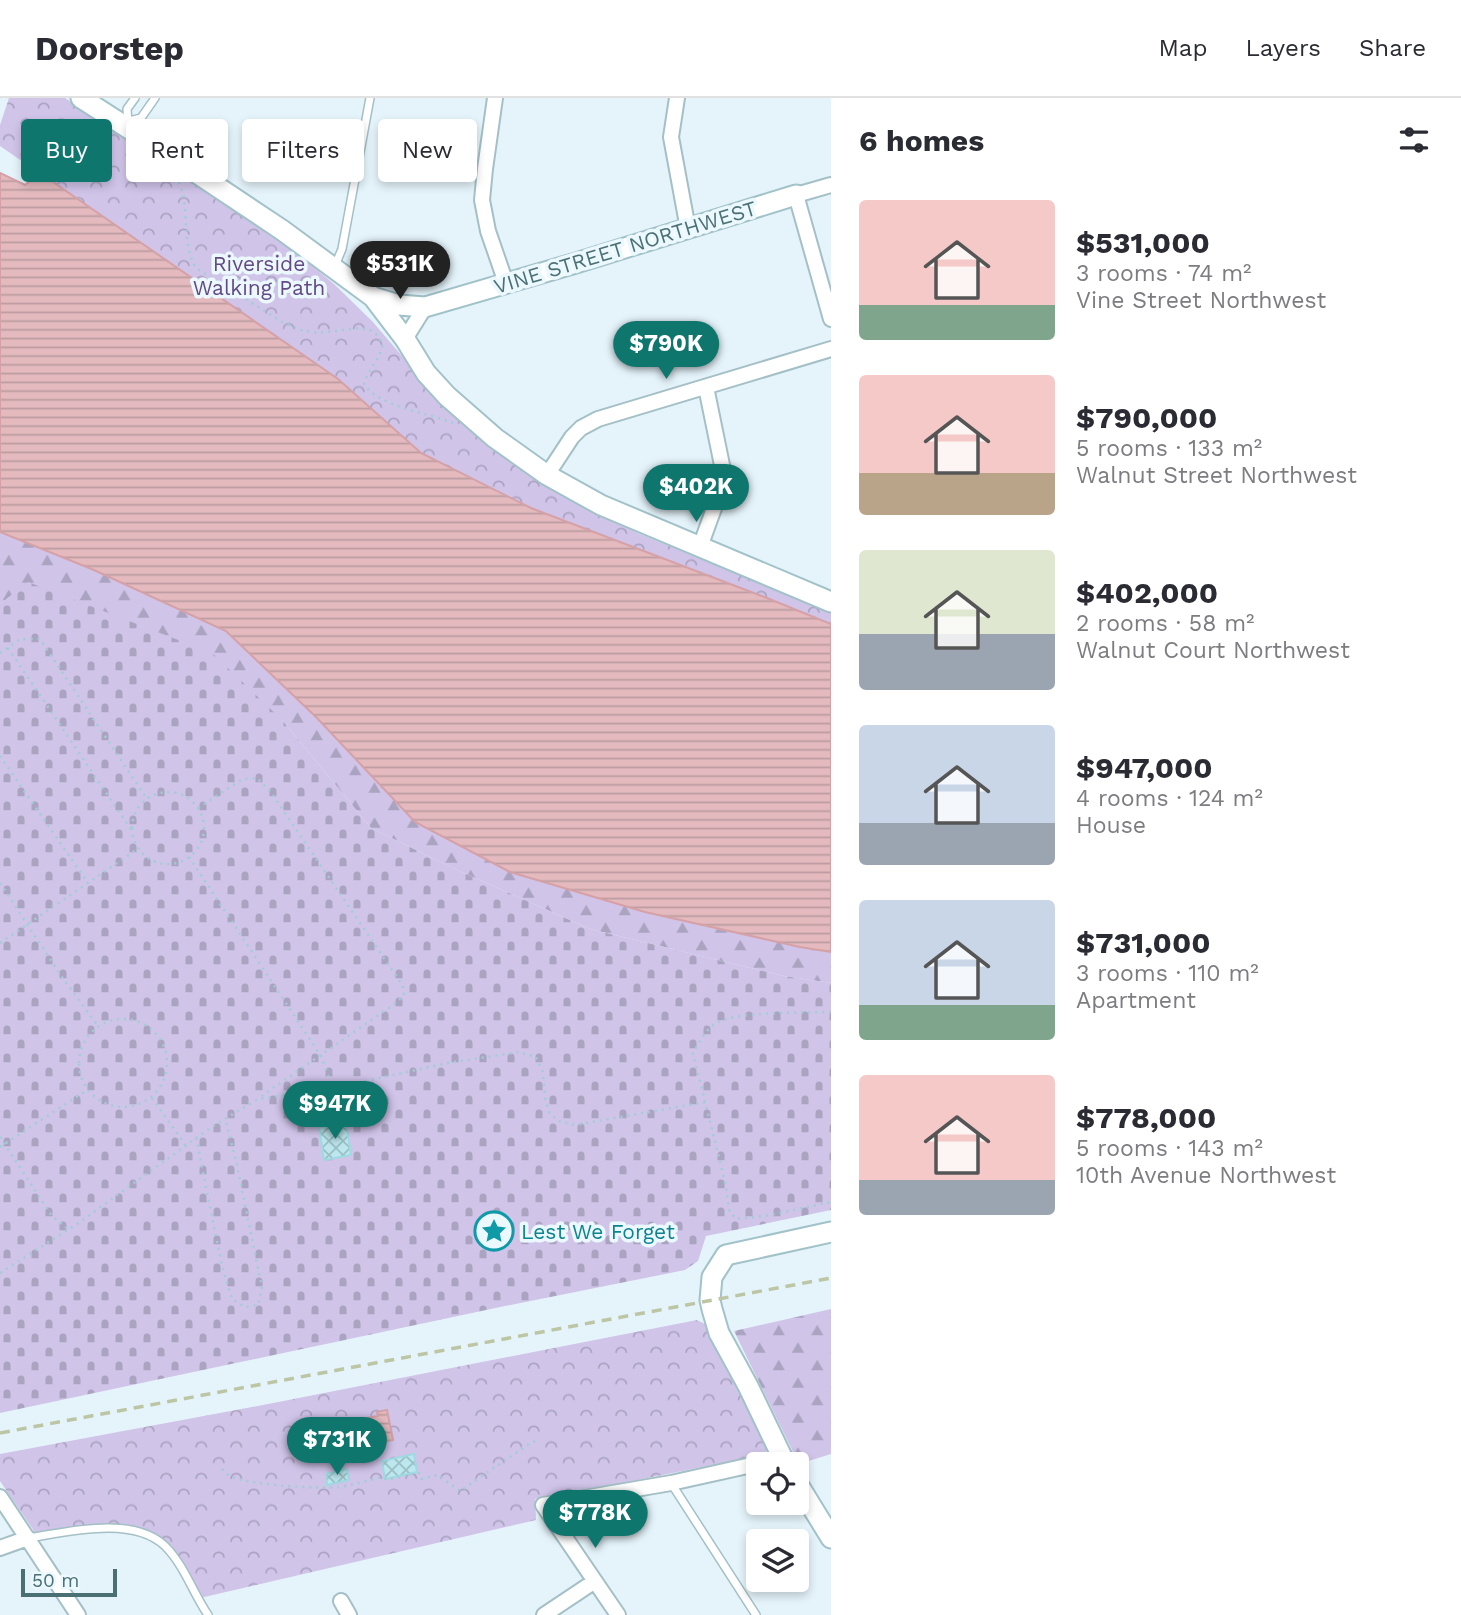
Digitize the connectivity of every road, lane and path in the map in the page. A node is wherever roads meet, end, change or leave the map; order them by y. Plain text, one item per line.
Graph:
1 (135, 98) edge
2 (155, 98) edge
3 (370, 98) edge
4 (495, 98) edge
5 (677, 98) edge
6 (87, 100) edge
7 (128, 119) edge
8 (139, 119) edge
9 (126, 123) edge
10 (212, 182) edge
11 (831, 185) edge
12 (796, 195) junction
13 (688, 229) junction
14 (334, 269) junction
15 (506, 283) junction
16 (373, 297) junction
17 (425, 307) junction
18 (831, 319) edge
19 (399, 332) junction
20 (831, 349) edge
21 (706, 387) junction
22 (547, 475) junction
23 (700, 547) junction
24 (831, 602) edge
25 (8, 648) junction
26 (0, 653) edge
27 (0, 756) edge
28 (147, 799) junction
29 (198, 808) junction
30 (132, 831) junction
31 (139, 849) junction
32 (189, 857) junction
33 (0, 883) edge
34 (88, 883) junction
35 (28, 924) junction
36 (0, 943) edge
37 (831, 1012) edge
38 (98, 1026) junction
39 (321, 1056) junction
40 (333, 1088) junction
41 (87, 1090) junction
42 (152, 1098) junction
43 (258, 1099) junction
44 (706, 1102) junction
45 (225, 1119) junction
46 (338, 1123) dead end
47 (0, 1137) edge
48 (197, 1138) junction
49 (5, 1144) junction
50 (186, 1146) junction
51 (0, 1147) edge
52 (831, 1202) edge
53 (68, 1230) junction
54 (831, 1232) edge
55 (0, 1273) edge
56 (537, 1441) dead end
57 (779, 1452) edge
58 (222, 1469) dead end
59 (746, 1469) edge
60 (671, 1483) junction
61 (0, 1497) edge
62 (809, 1502) edge
63 (28, 1538) junction
64 (831, 1538) edge
65 (0, 1548) edge
66 (596, 1581) junction
67 (341, 1601) dead end
68 (78, 1615) edge
69 (208, 1615) edge
70 (348, 1615) edge
71 (544, 1615) edge
72 (618, 1615) edge
73 (756, 1615) edge

1 - 7 lane
2 - 8 lane
3 - 14 lane
4 - 15 street
5 - 13 street
6 - 9 street
10 - 14 street
11 - 12 street
12 - 13 street, VINE STREET NORTHWEST
12 - 18 street
13 - 15 street, VINE STREET NORTHWEST
14 - 16 street
15 - 17 street, VINE STREET NORTHWEST
16 - 17 street, VINE STREET NORTHWEST
16 - 19 street
17 - 19 street
19 - 22 street
20 - 21 street
21 - 22 street
21 - 23 street
22 - 23 street
23 - 24 street
25 - 26 path
25 - 28 path
25 - 30 path
27 - 34 path
28 - 29 path
28 - 30 path
29 - 32 path
29 - 39 path
30 - 31 path
31 - 32 path
31 - 34 path
32 - 39 path
33 - 35 path
34 - 35 path
35 - 36 path
35 - 38 path
37 - 44 path
38 - 41 path
38 - 42 path
39 - 40 path
39 - 43 path
40 - 43 path
40 - 44 path
40 - 46 path
41 - 42 path
41 - 49 path
42 - 50 path
43 - 45 path
44 - 52 path
45 - 48 path
45 - 48 path
47 - 49 path
48 - 50 path
49 - 51 path
49 - 53 path
50 - 53 path
53 - 55 path
54 - 57 street
56 - 58 path
59 - 60 street
60 - 66 street
60 - 73 lane
61 - 63 street
62 - 64 street
63 - 65 street
63 - 68 street
63 - 69 lane
66 - 71 street
66 - 72 street
67 - 70 street

